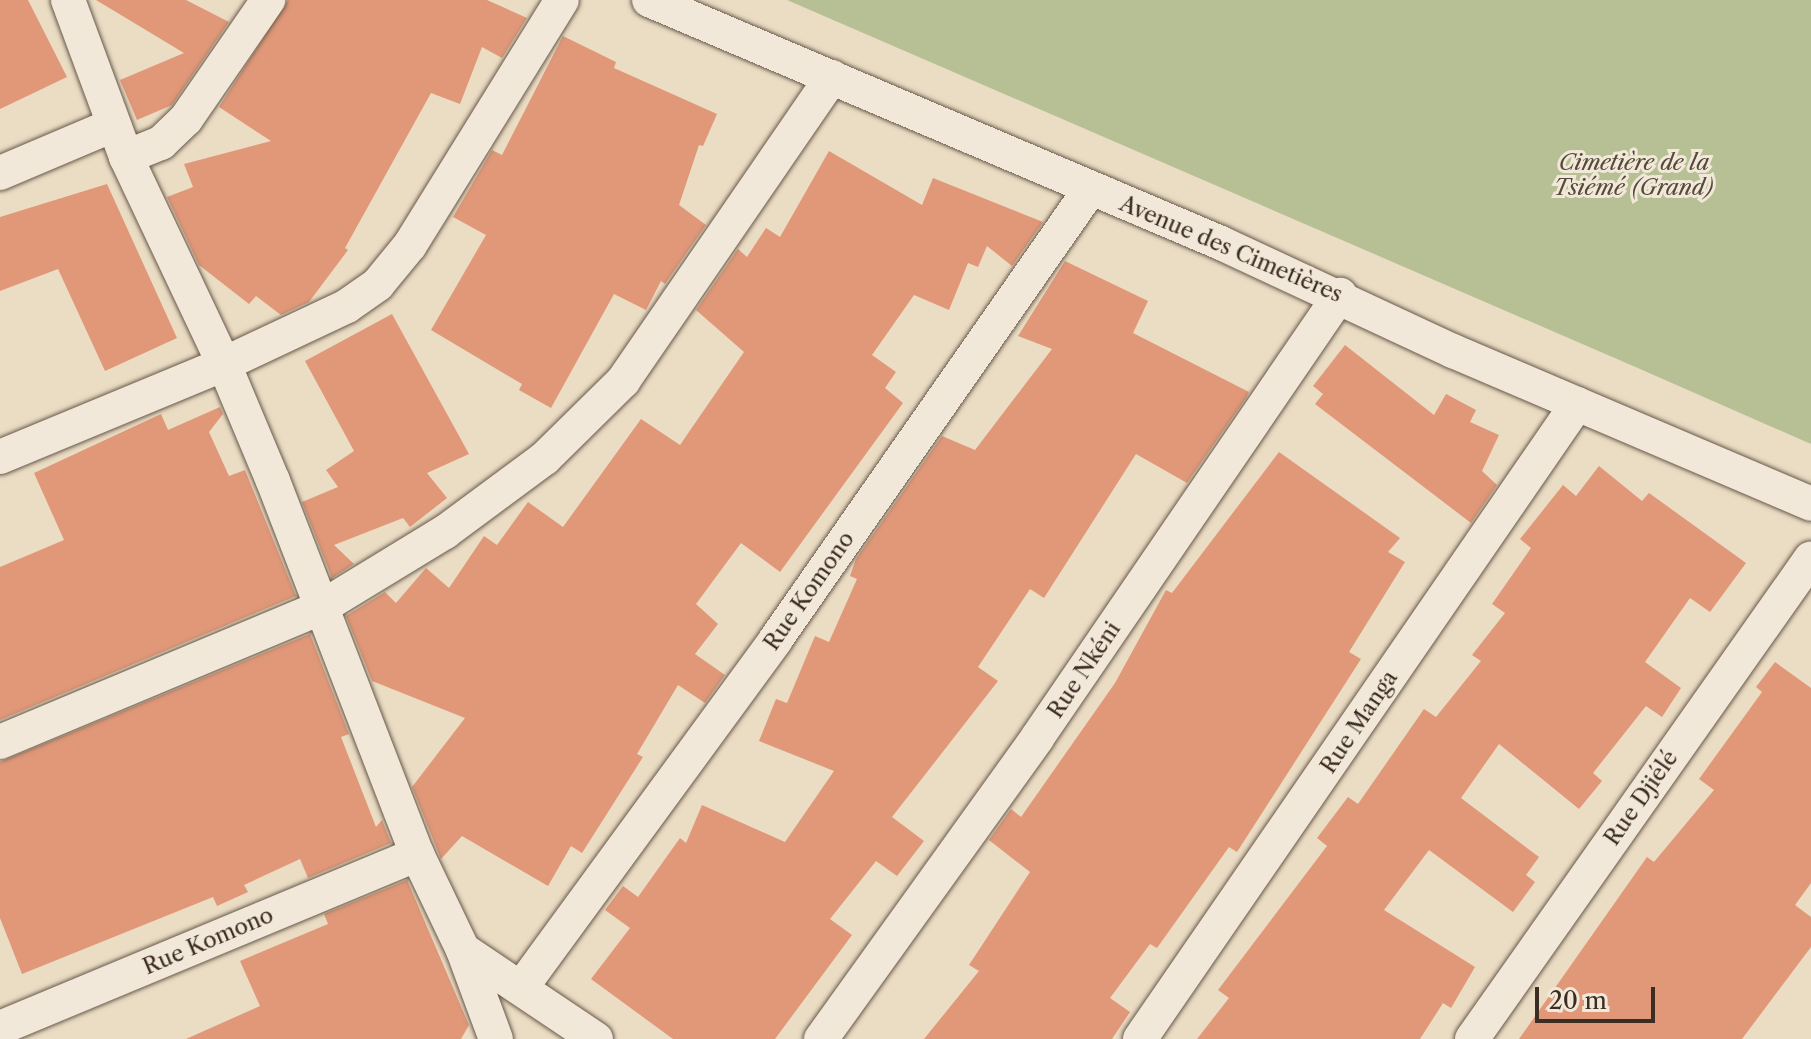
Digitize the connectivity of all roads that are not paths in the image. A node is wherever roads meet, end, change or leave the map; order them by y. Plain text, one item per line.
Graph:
1 (68, 0) edge
2 (268, 0) edge
3 (562, 0) edge
4 (649, 0) edge
5 (832, 77) junction
6 (113, 125) junction
7 (126, 157) junction
8 (0, 173) edge
9 (1091, 188) junction
10 (1340, 295) junction
11 (224, 364) junction
12 (1577, 404) junction
13 (0, 457) edge
14 (1811, 504) edge
15 (1811, 558) edge
16 (322, 607) junction
17 (0, 742) edge
18 (417, 854) junction
19 (463, 950) junction
20 (521, 988) junction
21 (0, 1028) edge
22 (496, 1039) edge
23 (596, 1039) edge
24 (821, 1039) edge
25 (1140, 1039) edge
26 (1472, 1039) edge

1 - 6 street
2 - 7 street
3 - 11 street
4 - 5 street, Avenue des Cimetières
5 - 9 street, Avenue des Cimetières
5 - 16 street
6 - 7 street
6 - 8 street
7 - 11 street
9 - 10 street, Avenue des Cimetières
9 - 20 street, Rue Komono
10 - 12 street, Avenue des Cimetières
10 - 24 street, Rue Nkéni
11 - 13 street
11 - 16 street
12 - 14 street, Avenue des Cimetières
12 - 25 street, Rue Manga
15 - 26 street, Rue Djiélé
16 - 17 street
16 - 18 street
18 - 19 street
18 - 21 street, Rue Komono
19 - 20 street
19 - 22 street
20 - 23 street

